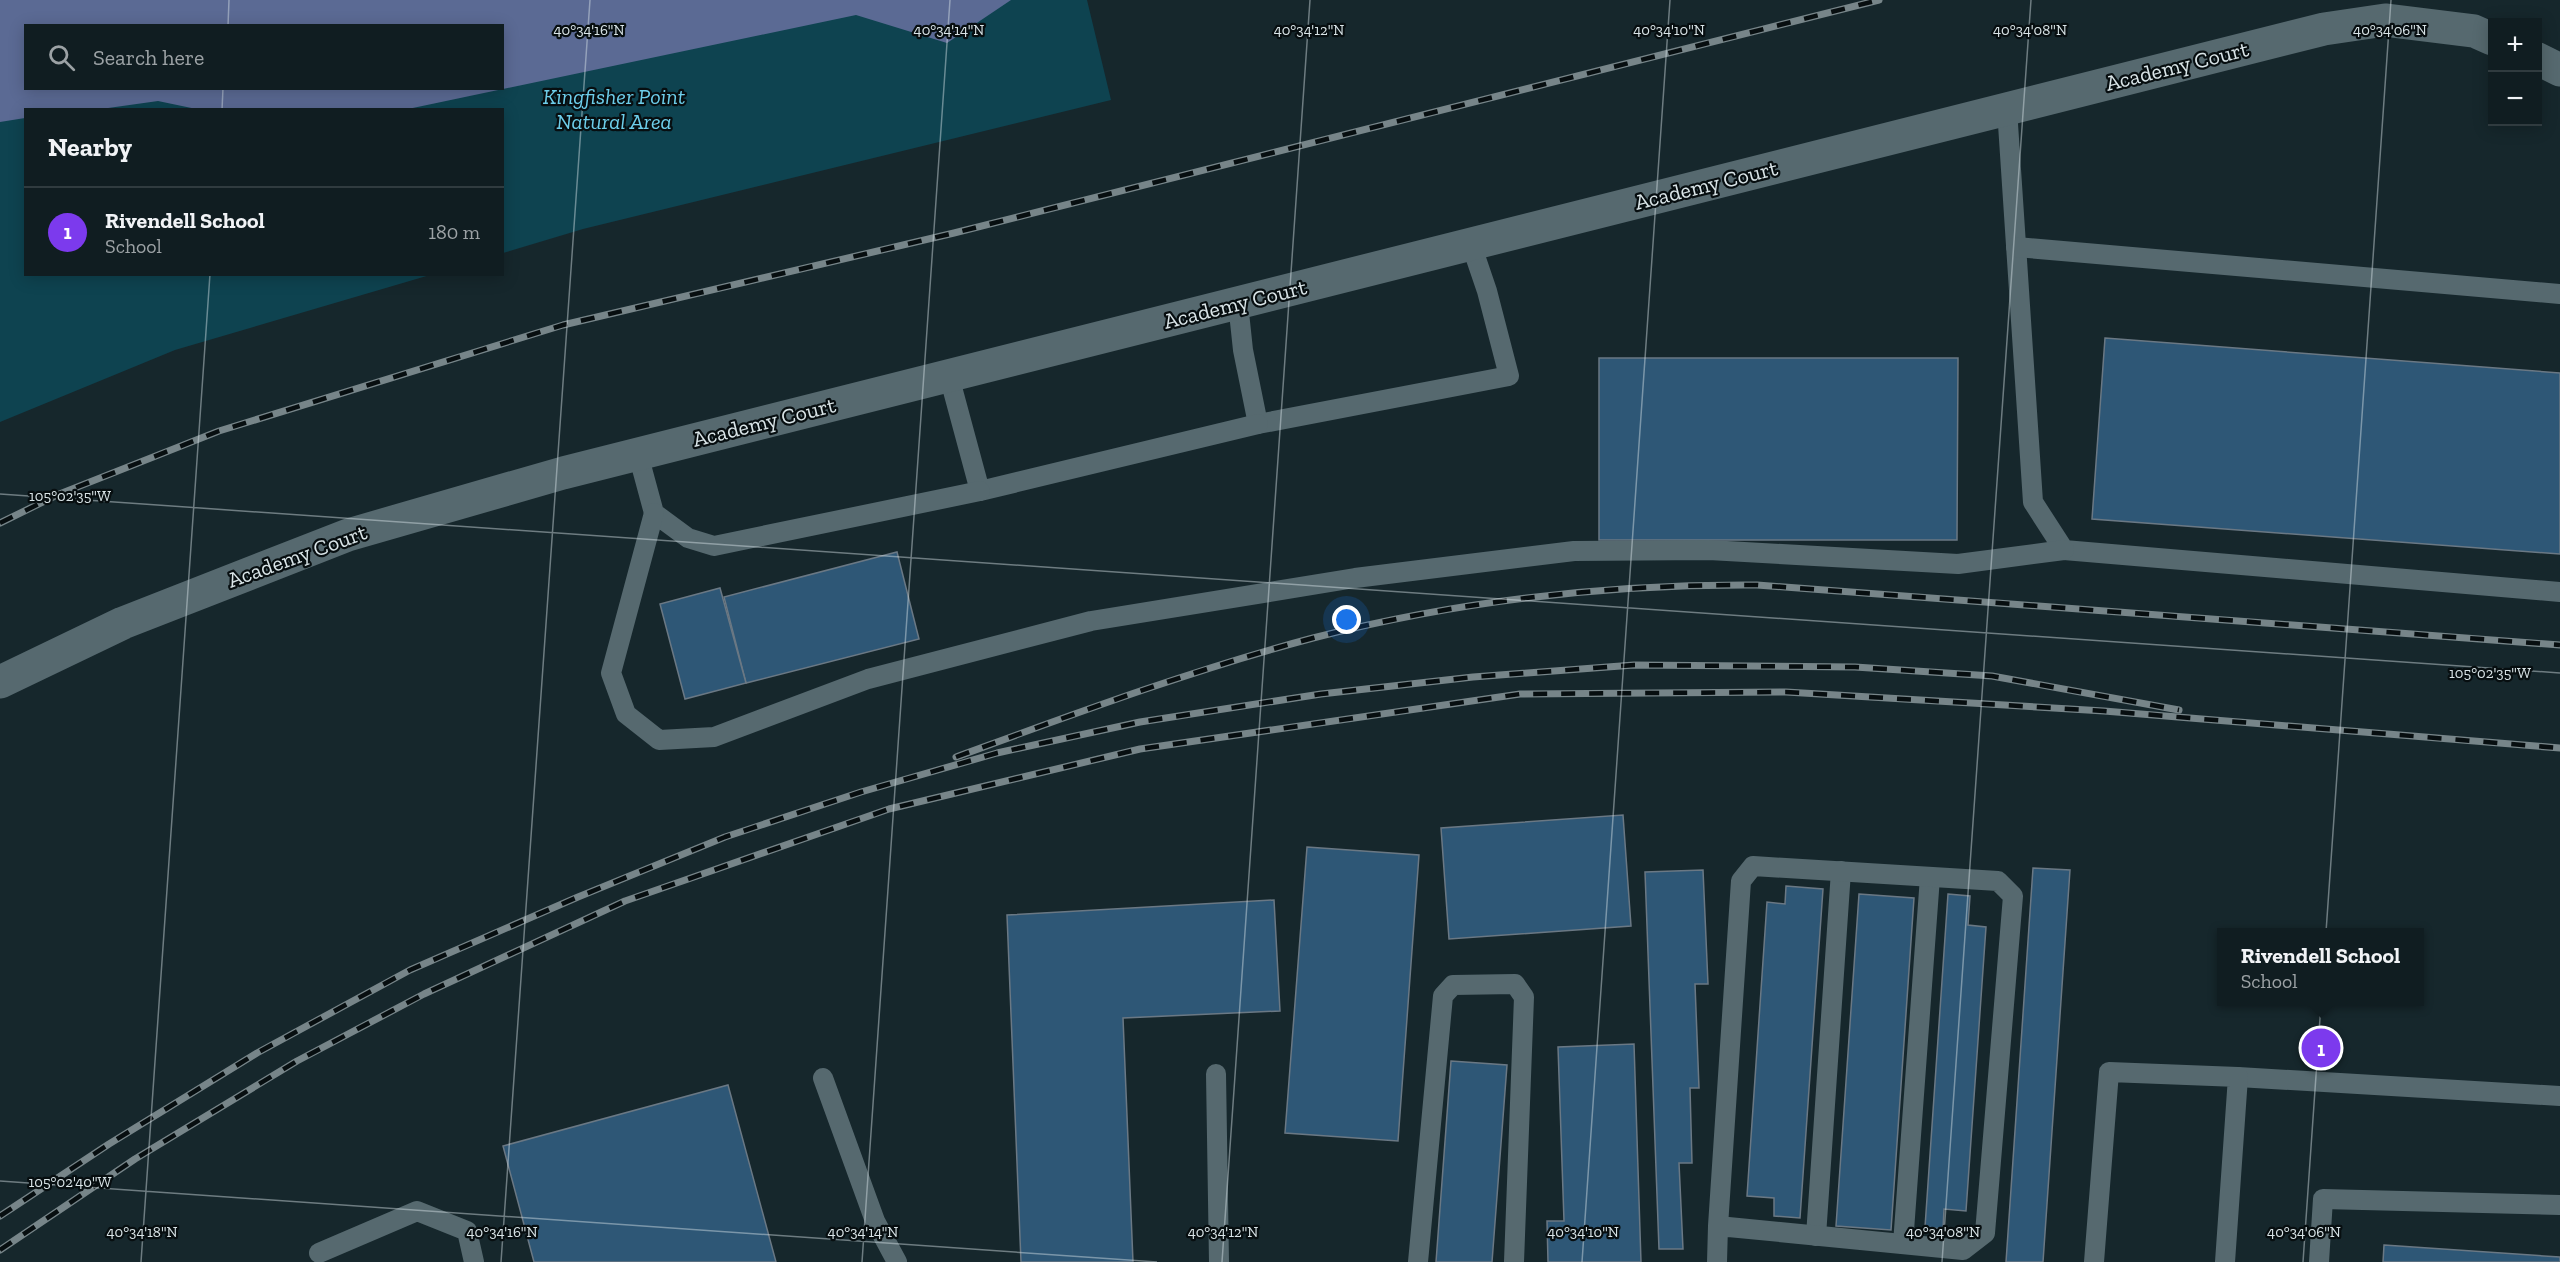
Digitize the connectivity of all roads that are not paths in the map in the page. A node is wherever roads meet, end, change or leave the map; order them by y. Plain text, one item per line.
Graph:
1 (2488, 37) edge
2 (2542, 61) edge
3 (2560, 70) edge
4 (2007, 109) junction
5 (1471, 244) junction
6 (2016, 247) junction
7 (2560, 294) edge
8 (1238, 303) junction
9 (949, 376) junction
10 (1258, 424) junction
11 (638, 454) junction
12 (980, 491) junction
13 (654, 513) junction
14 (2064, 550) junction
15 (2560, 592) edge
16 (0, 682) edge
17 (1840, 872) junction
18 (1930, 877) junction
19 (1216, 1074) dead end
20 (2238, 1077) junction
21 (823, 1078) dead end
22 (2560, 1096) edge
23 (2560, 1205) edge
24 (1718, 1226) junction
25 (1816, 1236) junction
26 (1903, 1244) junction
27 (319, 1253) dead end
28 (474, 1262) edge
29 (897, 1262) edge
30 (1220, 1262) edge
31 (1418, 1262) edge
32 (1514, 1262) edge
33 (1717, 1262) edge
34 (2094, 1262) edge
35 (2225, 1262) edge
36 (2319, 1262) edge

1 - 4 street, Academy Court
2 - 3 street
4 - 5 street, Academy Court
4 - 6 lane
5 - 8 street, Academy Court
5 - 10 lane
6 - 7 lane
6 - 14 lane
8 - 9 street, Academy Court
8 - 10 lane
9 - 11 street, Academy Court
9 - 12 lane
10 - 12 lane
11 - 13 lane
11 - 16 street, Academy Court
12 - 13 lane
13 - 14 lane
14 - 15 lane
17 - 18 lane
17 - 24 lane
17 - 25 lane
18 - 26 lane
18 - 26 lane
19 - 30 lane
20 - 22 lane
20 - 34 lane
20 - 35 lane
21 - 29 lane
23 - 36 lane
24 - 25 lane
24 - 33 lane
25 - 26 lane
27 - 28 lane
31 - 32 lane

